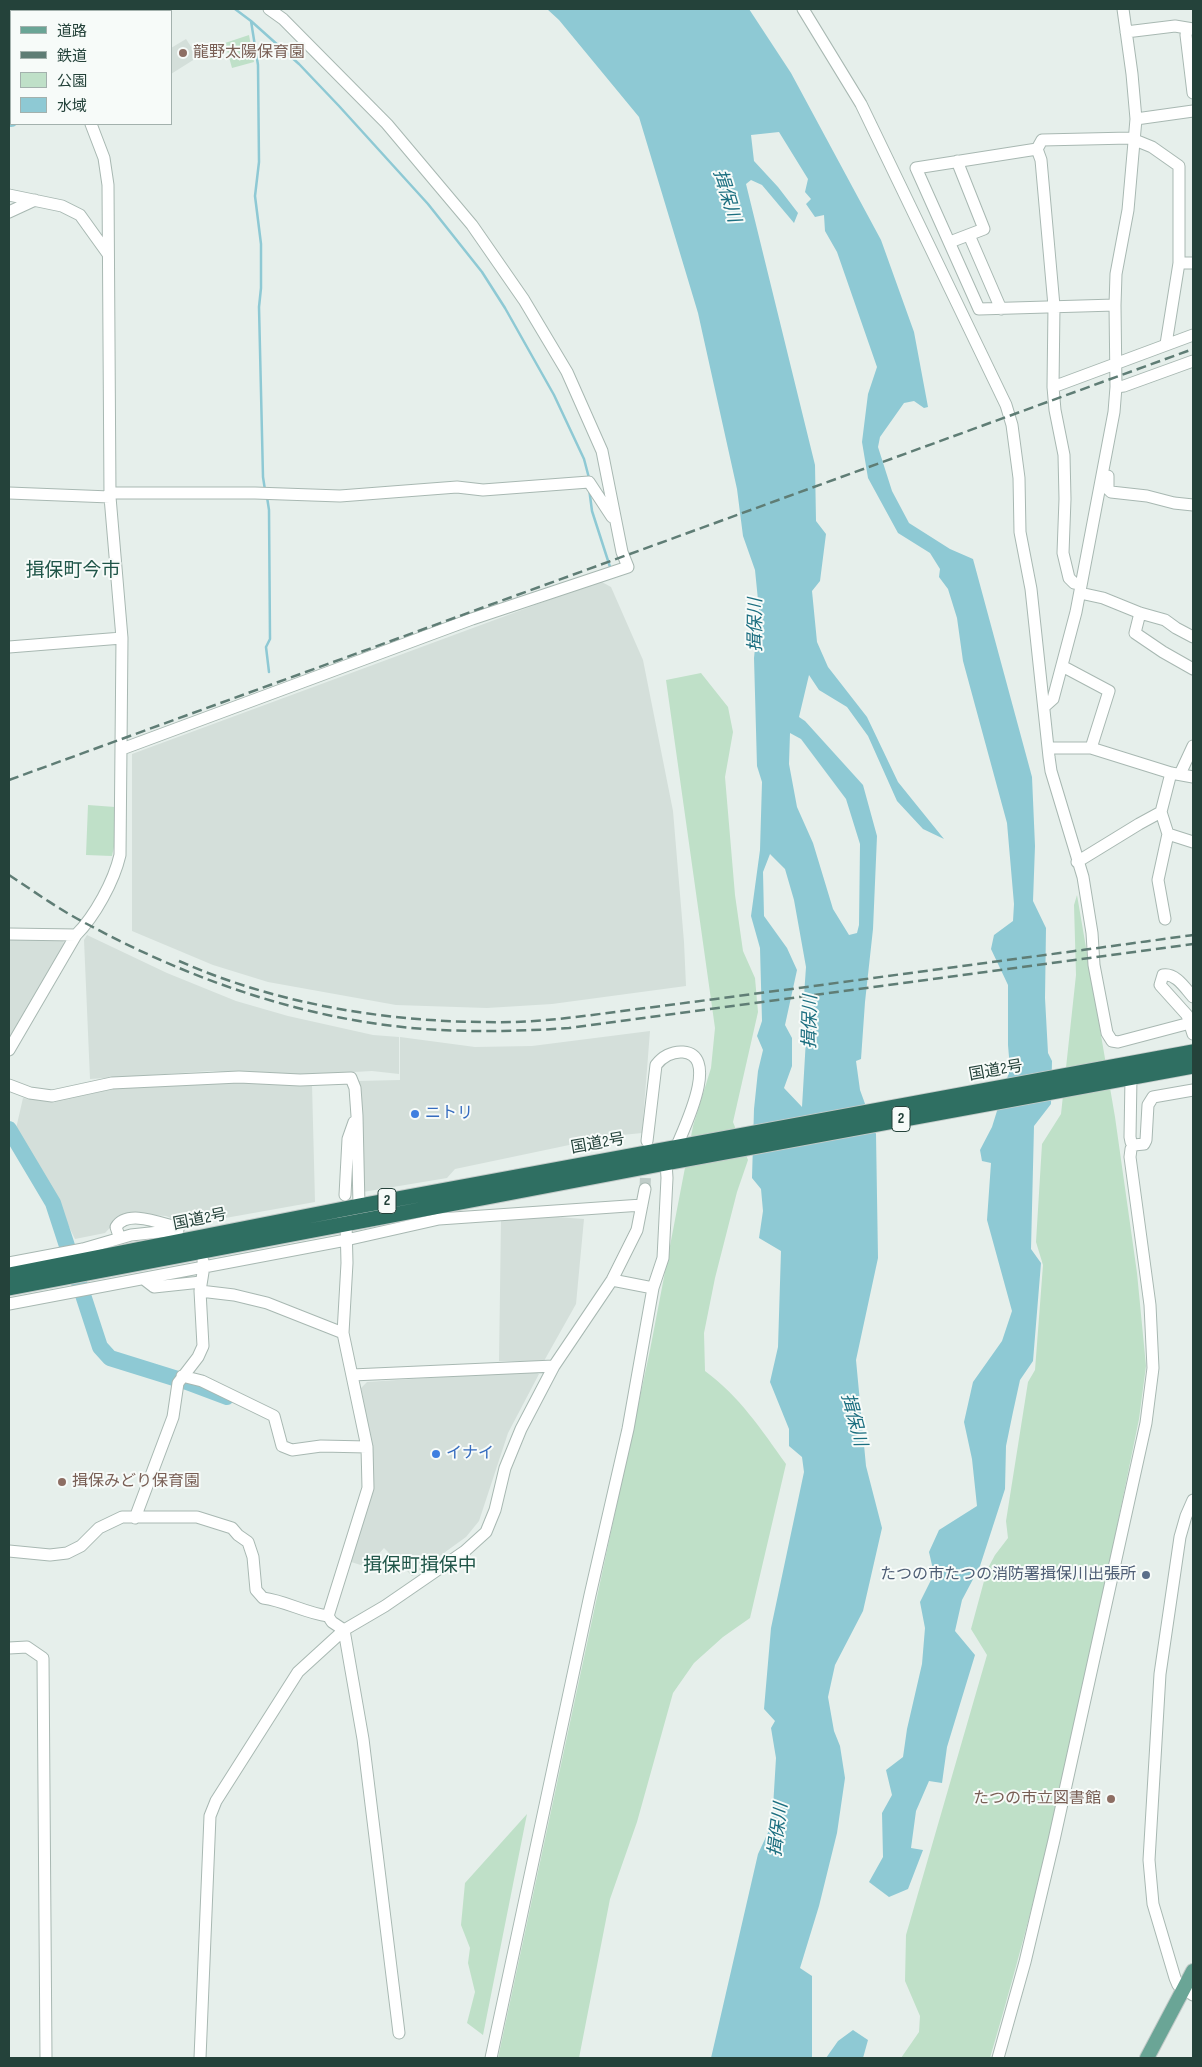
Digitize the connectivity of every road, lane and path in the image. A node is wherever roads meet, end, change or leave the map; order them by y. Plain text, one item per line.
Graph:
1 (269, 9) edge
2 (803, 9) edge
3 (1123, 9) edge
4 (1190, 29) edge
5 (1126, 32) junction
6 (1193, 92) edge
7 (1193, 111) edge
8 (1136, 119) junction
9 (91, 125) edge
10 (1135, 141) junction
11 (1037, 149) junction
12 (956, 161) junction
13 (9, 194) edge
14 (35, 200) junction
15 (9, 212) edge
16 (969, 235) junction
17 (950, 242) junction
18 (108, 254) junction
19 (1180, 263) junction
20 (1193, 263) edge
21 (1115, 305) junction
22 (1054, 306) junction
23 (1001, 309) junction
24 (1193, 335) edge
25 (1166, 344) junction
26 (1193, 361) edge
27 (1116, 365) junction
28 (1053, 387) junction
29 (1116, 387) junction
30 (1105, 464) junction
31 (9, 493) edge
32 (110, 495) junction
33 (1193, 505) edge
34 (616, 522) junction
35 (1080, 589) junction
36 (1140, 614) junction
37 (1193, 636) edge
38 (122, 638) junction
39 (9, 647) edge
40 (1062, 666) junction
41 (1193, 669) edge
42 (1044, 707) junction
43 (1193, 746) edge
44 (122, 748) junction
45 (1048, 748) junction
46 (1091, 748) junction
47 (1176, 774) junction
48 (1193, 777) edge
49 (1161, 812) junction
50 (1168, 834) junction
51 (1193, 842) edge
52 (1078, 862) junction
53 (1165, 919) dead end
54 (9, 934) edge
55 (76, 935) junction
56 (1193, 997) edge
57 (1192, 1028) edge
58 (9, 1050) edge
59 (1193, 1052) edge
60 (1193, 1066) edge
61 (1110, 1074) junction
62 (1131, 1078) junction
63 (9, 1085) edge
64 (1193, 1090) edge
65 (357, 1116) junction
66 (647, 1140) dead end
67 (1134, 1144) junction
68 (676, 1148) junction
69 (692, 1152) junction
70 (666, 1163) junction
71 (644, 1189) tunnel mouth
72 (345, 1195) dead end
73 (642, 1205) junction
74 (359, 1206) junction
75 (346, 1223) junction
76 (118, 1236) dead end
77 (181, 1236) junction
78 (346, 1240) junction
79 (203, 1259) junction
80 (9, 1263) edge
81 (63, 1264) junction
82 (83, 1272) junction
83 (341, 1273) dead end
84 (9, 1275) edge
85 (145, 1280) dead end
86 (612, 1280) junction
87 (201, 1286) junction
88 (9, 1288) edge
89 (653, 1288) junction
90 (9, 1304) edge
91 (340, 1332) junction
92 (554, 1366) junction
93 (352, 1375) junction
94 (182, 1376) junction
95 (367, 1447) junction
96 (1193, 1500) edge
97 (135, 1518) junction
98 (9, 1551) edge
99 (328, 1616) junction
100 (344, 1630) junction
101 (9, 1648) edge
102 (1193, 1971) edge
103 (1188, 1992) edge
104 (399, 2034) dead end
105 (46, 2058) edge
106 (200, 2058) edge
107 (491, 2058) edge
108 (998, 2058) edge
109 (1147, 2058) edge

1 - 34 street
2 - 42 street
3 - 5 street
4 - 5 street
4 - 6 street
5 - 8 street
7 - 8 street
8 - 10 street
9 - 18 street
10 - 11 street
10 - 19 street
10 - 21 street
11 - 12 street
11 - 22 street
12 - 16 street
12 - 17 street
13 - 14 street
14 - 15 street
14 - 18 street
16 - 17 street
16 - 23 street
17 - 23 street
18 - 32 street
19 - 20 street
19 - 25 street
21 - 22 street
21 - 27 street
22 - 23 street
22 - 28 street
24 - 25 street
25 - 27 street
26 - 29 street
27 - 28 street
27 - 29 street
28 - 35 street
29 - 30 street
30 - 33 street
30 - 35 street
31 - 32 street
32 - 34 street
32 - 38 street
34 - 44 street
35 - 36 street
35 - 40 street
36 - 37 street
36 - 41 street
38 - 39 street
38 - 44 street
40 - 42 street
40 - 46 street
42 - 45 street
43 - 47 street
44 - 55 street
45 - 46 street
45 - 52 street
46 - 47 street
47 - 48 street
47 - 49 street
49 - 50 street
49 - 52 street
50 - 51 street
50 - 53 street
52 - 57 street
54 - 55 street
55 - 58 street
56 - 57 street
59 - 61 highway, 国道2号 / 2
60 - 62 highway, 国道2号 / 2
61 - 62 highway, 国道2号 / 2
61 - 69 highway, 国道2号 / 2
62 - 67 street
63 - 65 street
64 - 67 street
65 - 72 street
65 - 74 street
66 - 68 street
67 - 108 street
68 - 69 highway, 国道2号 / 2
68 - 74 highway, 国道2号 / 2
69 - 70 highway, 国道2号 / 2
70 - 75 highway, 国道2号 / 2
70 - 89 street
71 - 73 street
73 - 78 street
73 - 86 street
74 - 77 highway, 国道2号 / 2
75 - 78 street
75 - 79 highway, 国道2号 / 2
76 - 77 street
77 - 82 highway, 国道2号 / 2
78 - 79 street
78 - 91 street
79 - 82 highway, 国道2号 / 2
79 - 87 street
80 - 81 street
81 - 82 highway, 国道2号 / 2
81 - 82 street
81 - 84 highway, 国道2号 / 2
81 - 88 highway, 国道2号 / 2
82 - 90 street
83 - 91 street
85 - 87 street
86 - 89 street
86 - 92 street
87 - 91 street
87 - 94 street
89 - 107 street
91 - 93 street
92 - 93 street
92 - 100 street
93 - 95 street
94 - 95 street
94 - 97 street
95 - 99 street
96 - 103 street
97 - 98 street
97 - 99 street
99 - 100 street
100 - 104 street
100 - 106 street
101 - 105 street
102 - 103 main road
103 - 109 main road

